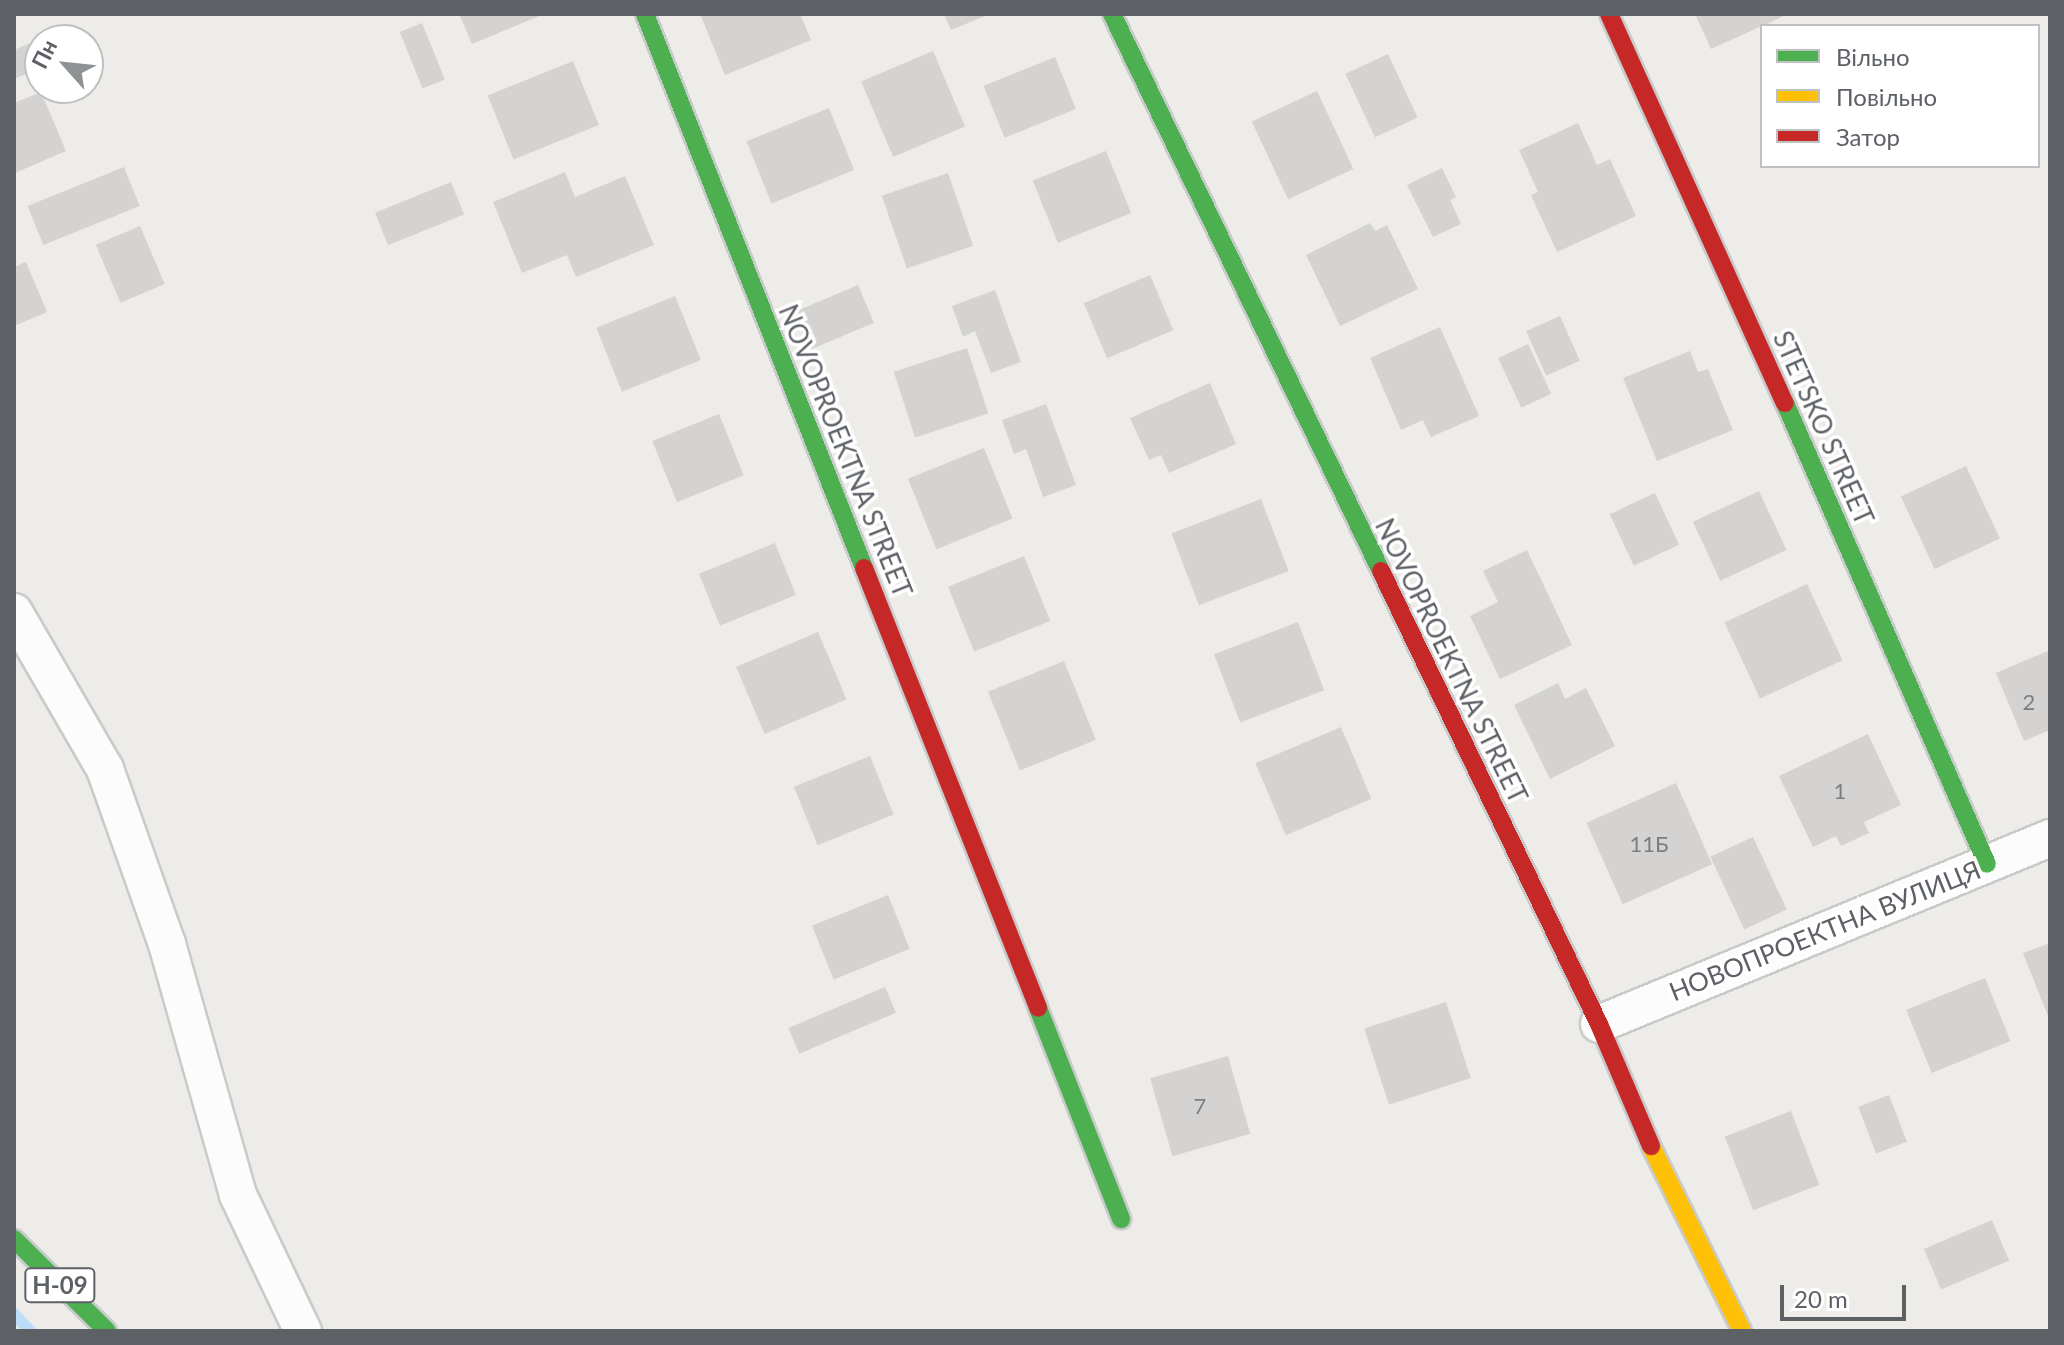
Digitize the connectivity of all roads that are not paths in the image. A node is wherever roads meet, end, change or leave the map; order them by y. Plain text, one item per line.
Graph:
1 (645, 14) edge
2 (1112, 14) edge
3 (1609, 14) edge
4 (14, 612) edge
5 (2050, 838) edge
6 (1987, 864) junction
7 (1599, 1024) junction
8 (1121, 1219) dead end
9 (14, 1239) edge
10 (107, 1331) edge
11 (303, 1331) edge
12 (1742, 1331) edge

1 - 8 street, NOVOPROEKTNA STREET
2 - 7 street, NOVOPROEKTNA STREET
3 - 6 street, STETSKO STREET
4 - 11 street
5 - 6 street, НОВОПРОЕКТНА ВУЛИЦЯ
6 - 7 street, НОВОПРОЕКТНА ВУЛИЦЯ
7 - 12 street, NOVOPROEKTNA STREET
9 - 10 street, Н-09

